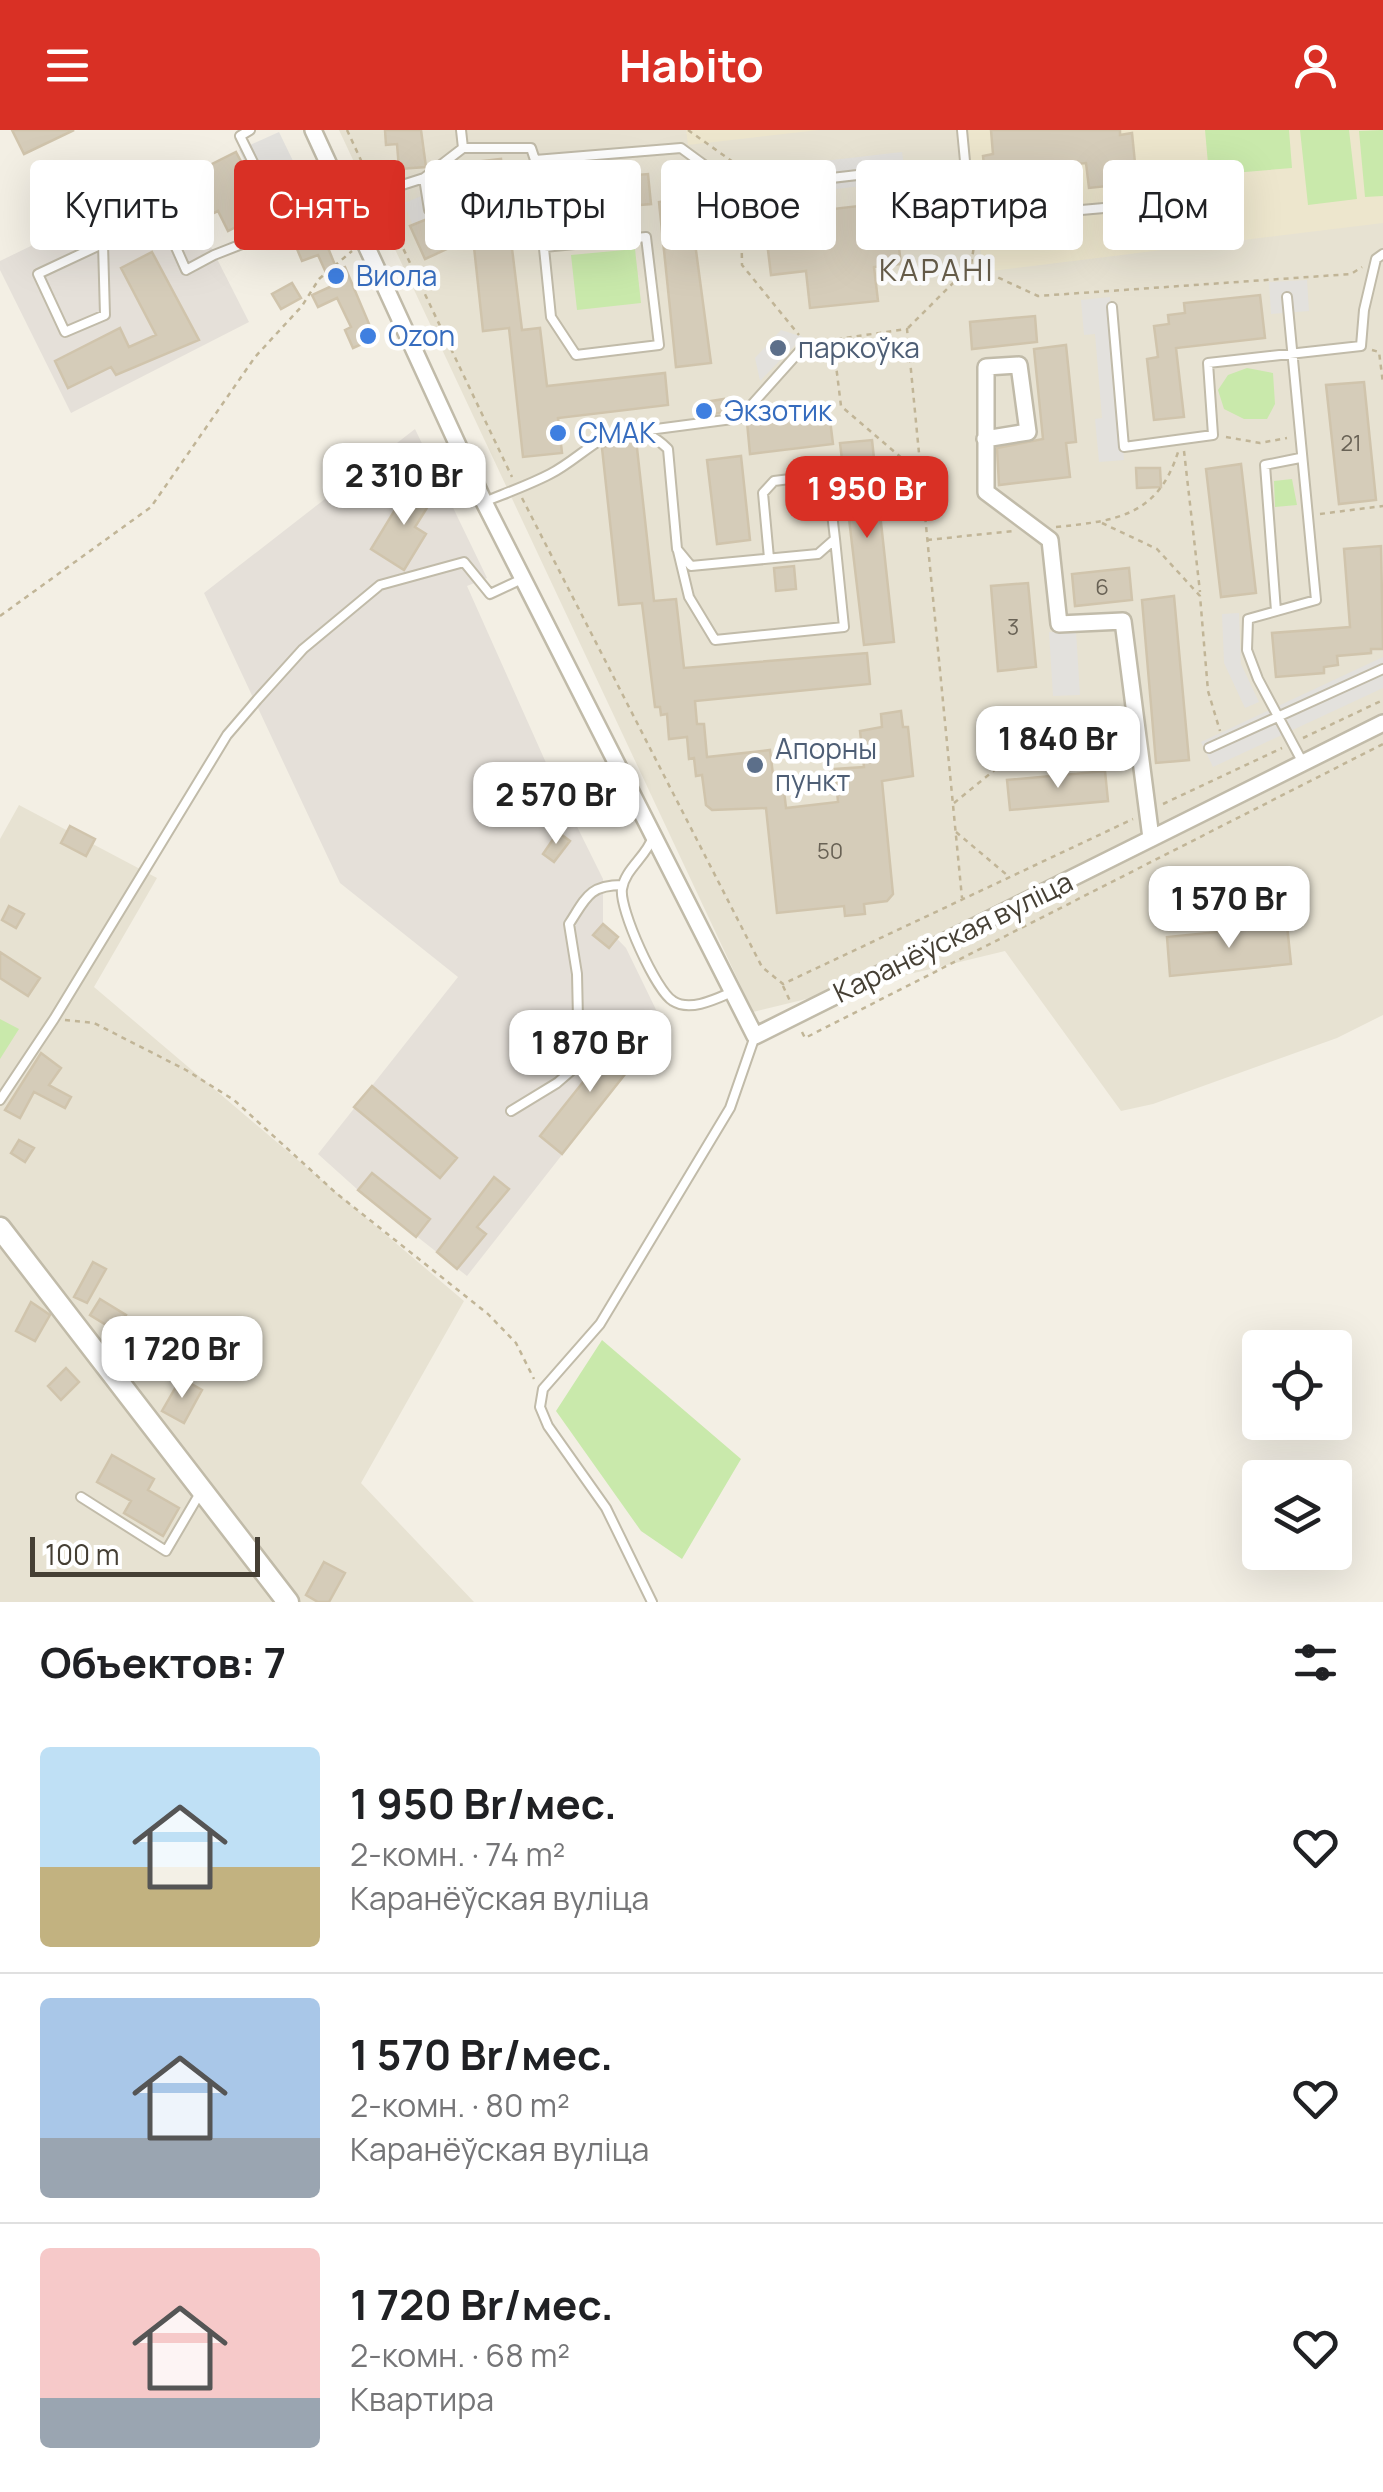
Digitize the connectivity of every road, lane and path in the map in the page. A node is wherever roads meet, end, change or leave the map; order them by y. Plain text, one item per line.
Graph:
1 (250, 130) edge
2 (312, 130) edge
3 (347, 130) edge
4 (461, 130) edge
5 (688, 130) edge
6 (962, 130) edge
7 (463, 148) junction
8 (251, 160) edge
9 (327, 160) edge
10 (361, 160) edge
11 (535, 160) joint
12 (699, 160) edge
13 (730, 160) edge
14 (965, 160) edge
15 (424, 178) junction
16 (405, 184) edge
17 (425, 184) edge
18 (102, 244) joint
19 (234, 247) edge
20 (544, 247) joint
21 (177, 250) edge
22 (353, 250) edge
23 (371, 250) edge
24 (404, 250) edge
25 (742, 250) edge
26 (973, 250) edge
27 (1379, 256) edge
28 (971, 265) junction
29 (1287, 297) dead end
30 (1112, 307) dead end
31 (906, 329) junction
32 (833, 340) junction
33 (806, 344) junction
34 (1361, 346) junction
35 (1381, 353) edge
36 (1292, 355) junction
37 (1383, 383) edge
38 (636, 432) junction
39 (1213, 435) junction
40 (1298, 436) junction
41 (986, 439) junction
42 (1182, 439) junction
43 (1300, 458) junction
44 (918, 473) junction
45 (517, 488) junction
46 (484, 502) junction
47 (1383, 506) edge
48 (1306, 516) junction
49 (1100, 522) junction
50 (1035, 529) junction
51 (835, 540) junction
52 (925, 540) junction
53 (677, 550) junction
54 (770, 558) junction
55 (522, 579) junction
56 (1200, 596) junction
57 (1276, 611) junction
58 (0, 616) edge
59 (1383, 669) edge
60 (1383, 700) edge
61 (1278, 718) junction
62 (1383, 724) edge
63 (992, 733) dead end
64 (1138, 739) junction
65 (1223, 742) junction
66 (1293, 743) junction
67 (1383, 744) edge
68 (1209, 748) dead end
69 (1010, 753) junction
70 (1303, 763) junction
71 (953, 804) junction
72 (1148, 812) junction
73 (955, 831) junction
74 (654, 837) junction
75 (1151, 838) junction
76 (1009, 877) junction
77 (622, 885) junction
78 (962, 899) junction
79 (783, 984) junction
80 (732, 992) junction
81 (796, 1016) junction
82 (54, 1019) junction
83 (755, 1036) junction
84 (0, 1100) edge
85 (510, 1110) dead end
86 (0, 1228) edge
87 (544, 1389) junction
88 (202, 1490) junction
89 (81, 1496) dead end
90 (288, 1602) edge
91 (652, 1602) edge

1 - 8 lane
2 - 9 street
3 - 10 path
4 - 7 lane
5 - 13 path
6 - 14 lane
7 - 11 lane
7 - 15 lane
11 - 12 lane
15 - 16 lane
15 - 17 lane
18 - 18 lane
19 - 21 lane
20 - 20 lane
22 - 58 path
23 - 46 street
24 - 45 path
25 - 33 path
26 - 28 path
27 - 28 path
27 - 34 lane
28 - 31 path
29 - 36 lane
30 - 42 lane
31 - 32 path
31 - 44 path
32 - 33 path
32 - 44 path
33 - 38 lane
34 - 35 path
34 - 36 lane
35 - 37 path
36 - 39 lane
36 - 40 lane
38 - 45 lane
38 - 53 lane
39 - 40 path
39 - 42 lane
40 - 43 lane
41 - 41 street
41 - 50 street
42 - 49 path
42 - 56 path
43 - 48 lane
43 - 57 lane
44 - 52 path
45 - 46 lane
45 - 79 path
46 - 55 street
47 - 48 path
48 - 57 lane
49 - 50 path
49 - 56 path
50 - 52 path
50 - 64 street
51 - 53 lane
51 - 54 lane
51 - 54 lane
52 - 71 path
53 - 54 lane
55 - 74 street
55 - 82 lane
56 - 65 path
57 - 61 lane
59 - 61 lane
60 - 66 path
61 - 65 lane
61 - 66 lane
62 - 70 street, Каранёўская вуліца
63 - 69 lane
64 - 69 lane
64 - 72 street
65 - 68 lane
66 - 70 lane
66 - 72 path
67 - 81 path
69 - 71 path
70 - 75 street, Каранёўская вуліца
71 - 73 path
72 - 75 street
72 - 76 path
73 - 76 path
73 - 78 path
74 - 77 lane
74 - 80 street
75 - 81 street, Каранёўская вуліца
76 - 78 path
77 - 80 lane
77 - 85 lane
78 - 79 path
79 - 81 path
80 - 83 street
81 - 83 street, Каранёўская вуліца
82 - 84 lane
82 - 87 path
83 - 87 lane
86 - 88 street
87 - 91 lane
88 - 89 lane
88 - 90 street

